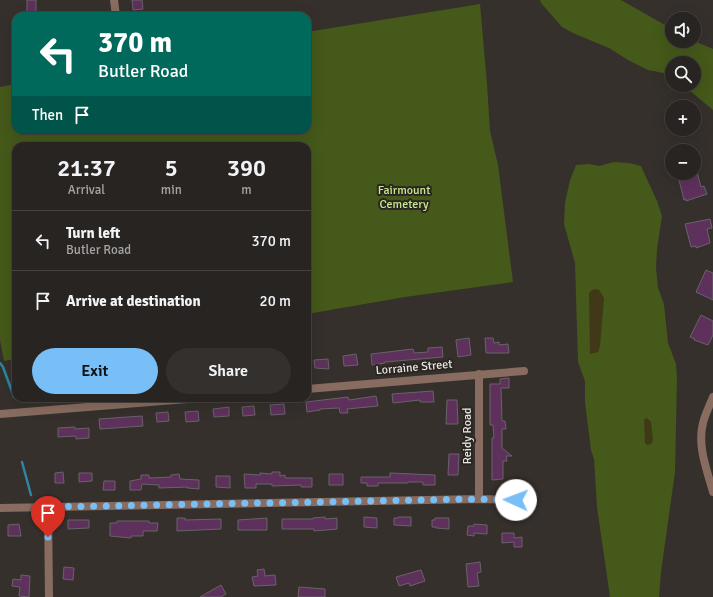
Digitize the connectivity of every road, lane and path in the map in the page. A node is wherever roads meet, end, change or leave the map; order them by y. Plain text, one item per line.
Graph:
1 (114, 0) edge
2 (116, 12) edge
3 (524, 371) dead end
4 (479, 374) junction
5 (311, 389) edge
6 (713, 397) edge
7 (150, 402) edge
8 (0, 414) edge
9 (713, 492) edge
10 (479, 499) junction
11 (528, 500) dead end
12 (48, 507) junction
13 (0, 508) edge
14 (49, 597) edge

1 - 2 street
3 - 4 street, Lorraine Street
4 - 5 street, Lorraine Street
4 - 10 street, Reidy Road
6 - 9 street
7 - 8 street
10 - 11 street
10 - 12 street
12 - 13 street
12 - 14 street

